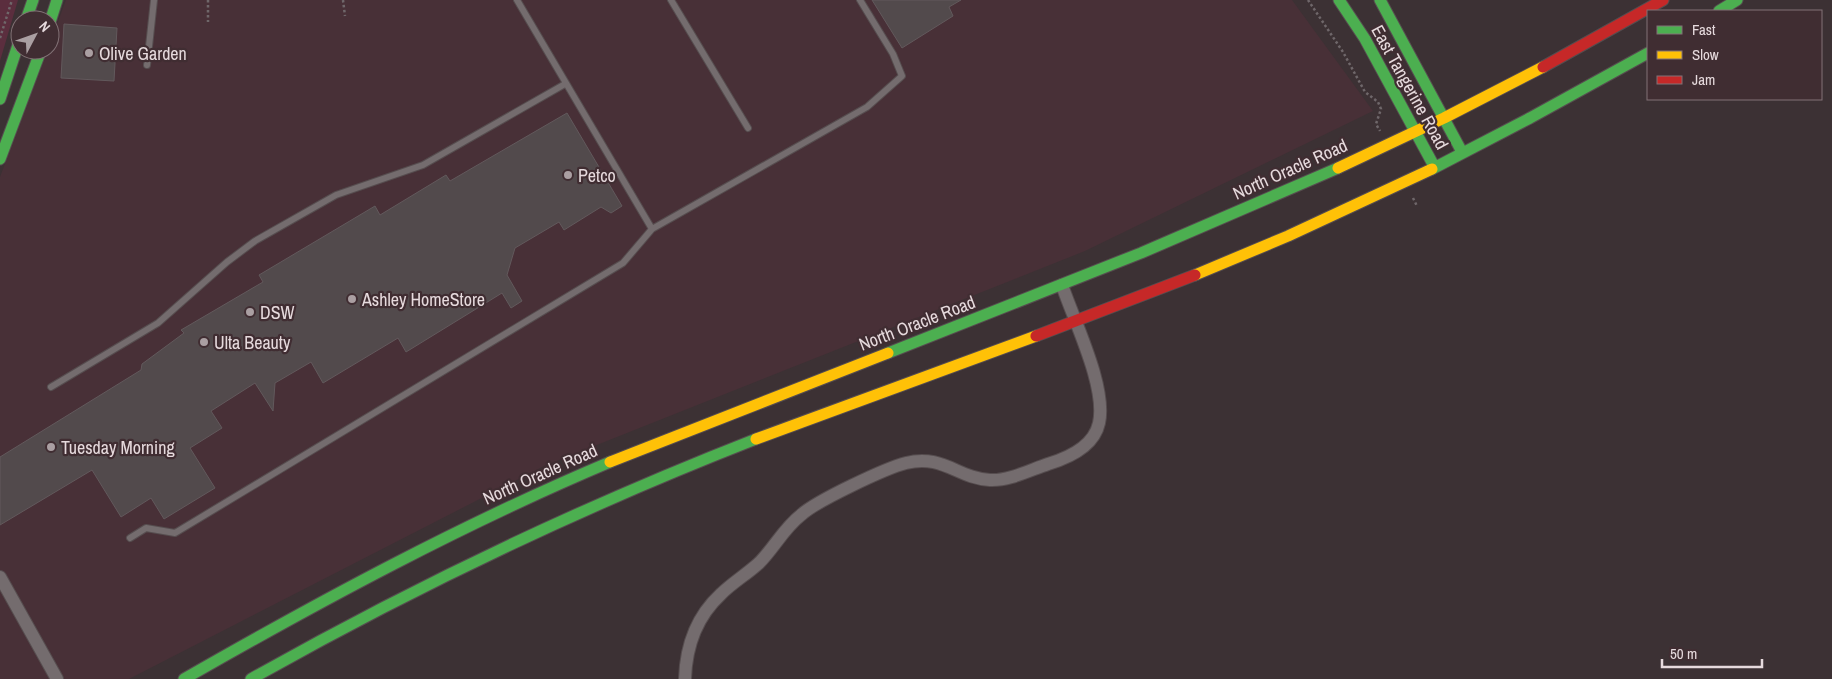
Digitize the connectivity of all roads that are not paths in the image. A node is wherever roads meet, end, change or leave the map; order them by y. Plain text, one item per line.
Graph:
1 (154, 0) edge
2 (517, 0) edge
3 (671, 0) edge
4 (860, 0) edge
5 (1339, 0) edge
6 (1380, 0) edge
7 (1663, 0) edge
8 (1737, 0) edge
9 (1721, 10) edge
10 (1647, 54) edge
11 (13, 60) edge
12 (37, 60) edge
13 (147, 65) dead end
14 (565, 84) junction
15 (0, 99) edge
16 (1444, 117) junction
17 (748, 128) dead end
18 (1415, 132) junction
19 (1462, 152) junction
20 (0, 159) edge
21 (1434, 166) junction
22 (652, 229) junction
23 (1062, 285) junction
24 (1075, 322) junction
25 (51, 387) dead end
26 (130, 538) dead end
27 (0, 577) edge
28 (57, 679) edge
29 (184, 679) edge
30 (251, 679) edge
31 (685, 679) edge

1 - 13 lane
2 - 14 lane
3 - 17 lane
4 - 22 lane
5 - 18 main road, East Tangerine Road
6 - 16 main road, East Tangerine Road
7 - 16 main road, North Oracle Road
8 - 9 main road
10 - 19 main road
11 - 15 main road
12 - 20 main road
14 - 22 lane
14 - 25 lane
16 - 18 main road, North Oracle Road
16 - 19 main road, East Tangerine Road
18 - 21 main road, East Tangerine Road
18 - 23 main road, North Oracle Road
19 - 21 main road
21 - 24 main road
22 - 26 lane
23 - 24 street
23 - 29 main road, North Oracle Road
24 - 30 main road
24 - 31 street
27 - 28 street

